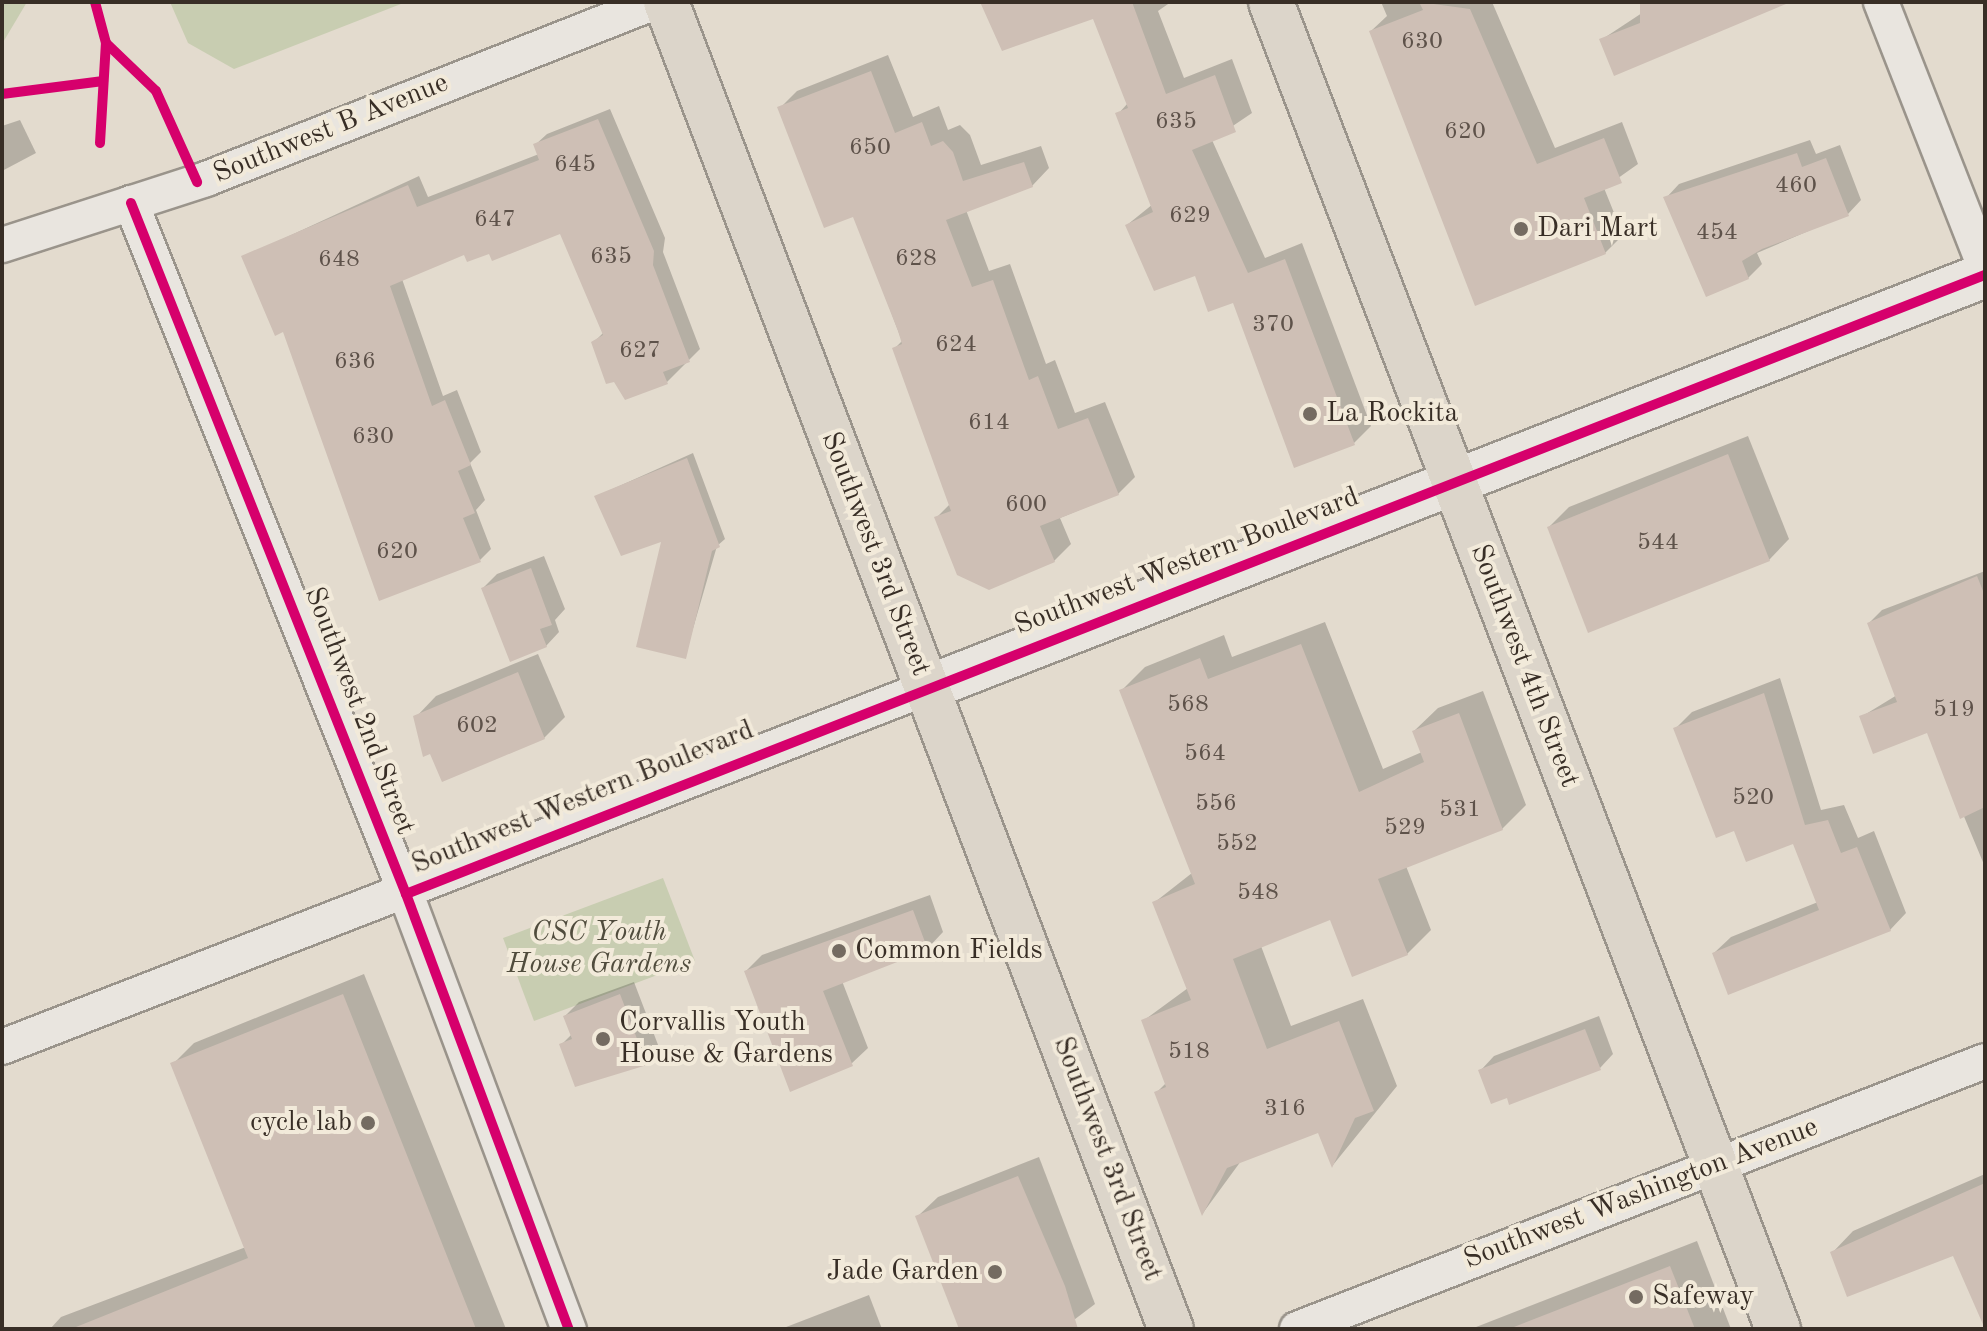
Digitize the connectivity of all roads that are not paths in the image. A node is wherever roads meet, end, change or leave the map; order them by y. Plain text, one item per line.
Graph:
1 (656, 2) edge
2 (666, 2) edge
3 (1271, 2) edge
4 (1881, 2) edge
5 (131, 203) junction
6 (2, 245) edge
7 (1985, 268) edge
8 (1985, 275) edge
9 (1455, 482) junction
10 (927, 688) junction
11 (406, 894) junction
12 (2, 1047) edge
13 (1985, 1061) edge
14 (1714, 1164) junction
15 (569, 1329) edge
16 (1171, 1329) edge
17 (1297, 1329) edge
18 (1778, 1329) edge

1 - 5 street, Southwest B Avenue
2 - 10 highway, Southwest 3rd Street
3 - 9 highway, Southwest 4th Street
4 - 7 street
5 - 6 street, Southwest B Avenue
5 - 11 street, Southwest 2nd Street
8 - 9 main road, Southwest Western Boulevard
9 - 10 main road, Southwest Western Boulevard
9 - 14 highway, Southwest 4th Street
10 - 11 street, Southwest Western Boulevard
10 - 16 highway, Southwest 3rd Street
11 - 12 street, Southwest Western Boulevard
11 - 15 street, Southwest 2nd Street
13 - 14 street, Southwest Washington Avenue
14 - 17 street, Southwest Washington Avenue
14 - 18 highway, Southwest 4th Street

